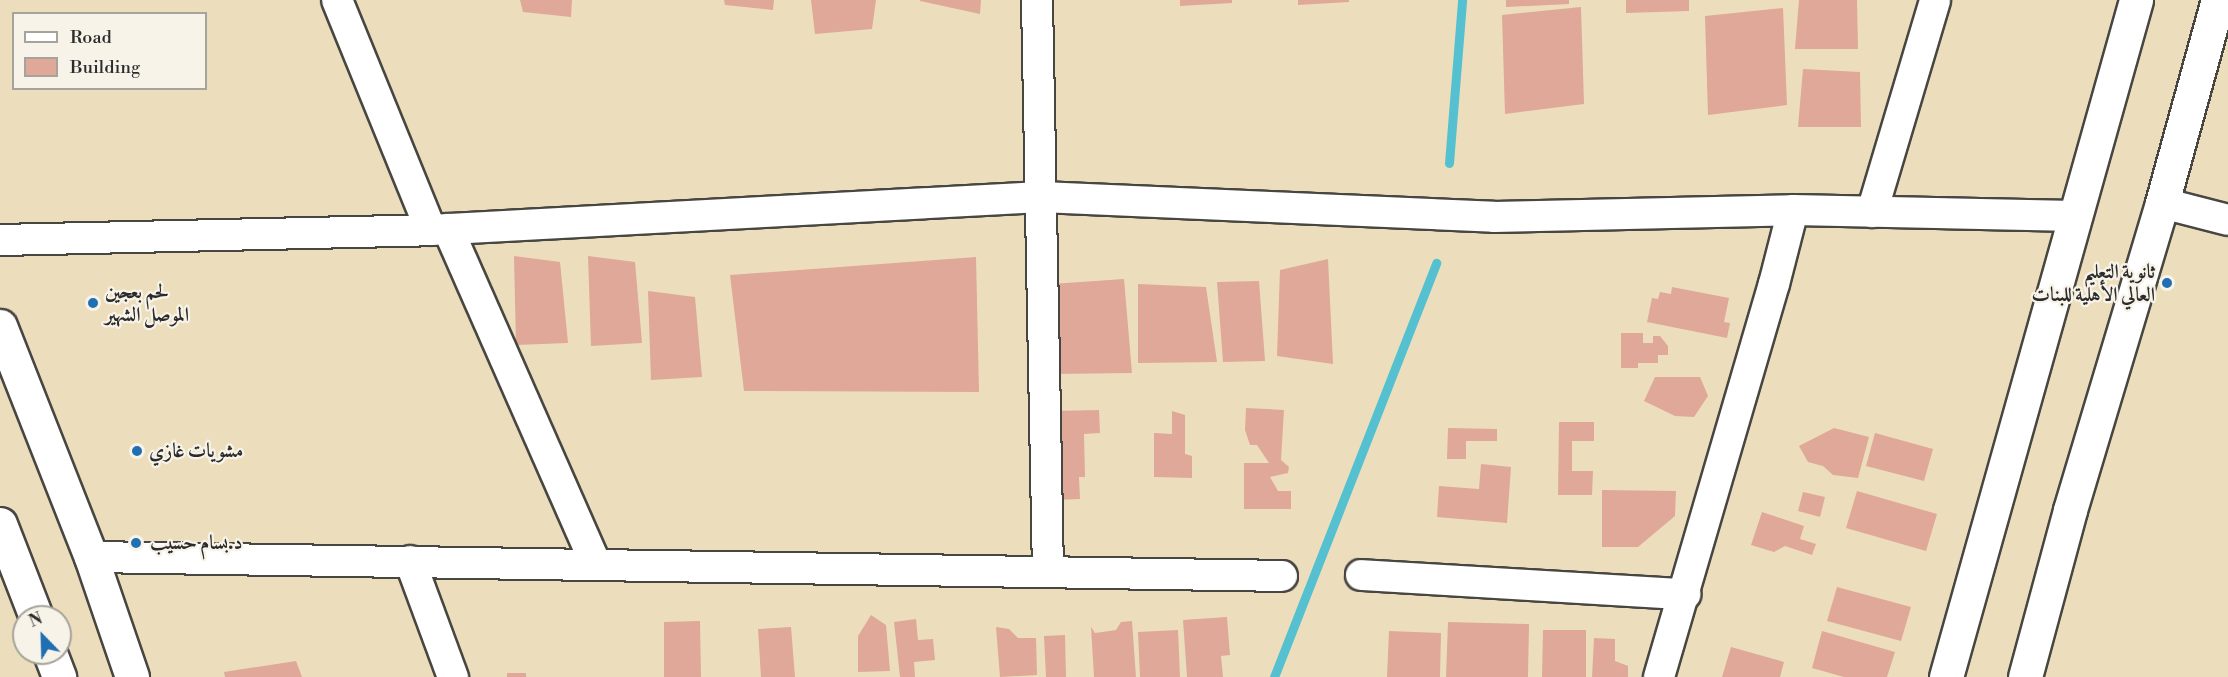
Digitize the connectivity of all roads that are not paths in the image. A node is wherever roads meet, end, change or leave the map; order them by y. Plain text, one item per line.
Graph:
1 (338, 0) edge
2 (1037, 0) edge
3 (1935, 0) edge
4 (2136, 0) edge
5 (2218, 0) edge
6 (1041, 197) junction
7 (2162, 202) junction
8 (1793, 210) junction
9 (1872, 212) junction
10 (2075, 216) junction
11 (2228, 220) edge
12 (440, 229) junction
13 (0, 240) edge
14 (0, 326) edge
15 (0, 524) edge
16 (91, 557) junction
17 (410, 561) junction
18 (596, 564) junction
19 (1048, 572) junction
20 (1361, 575) dead end
21 (1282, 576) dead end
22 (1685, 594) junction
23 (31, 605) edge
24 (132, 677) edge
25 (453, 677) edge
26 (1659, 677) edge
27 (1946, 677) edge
28 (2025, 677) edge

1 - 12 street
2 - 6 street
3 - 9 street
4 - 10 street
5 - 7 street
6 - 8 street
6 - 12 street
6 - 19 street
7 - 11 street
7 - 28 street
8 - 9 street
8 - 22 street
9 - 10 street
10 - 27 street
12 - 13 street
12 - 18 street
14 - 16 street
15 - 23 street
16 - 17 street
16 - 24 street
17 - 18 street
17 - 25 street
18 - 19 street
19 - 21 street
20 - 22 street
22 - 26 street

